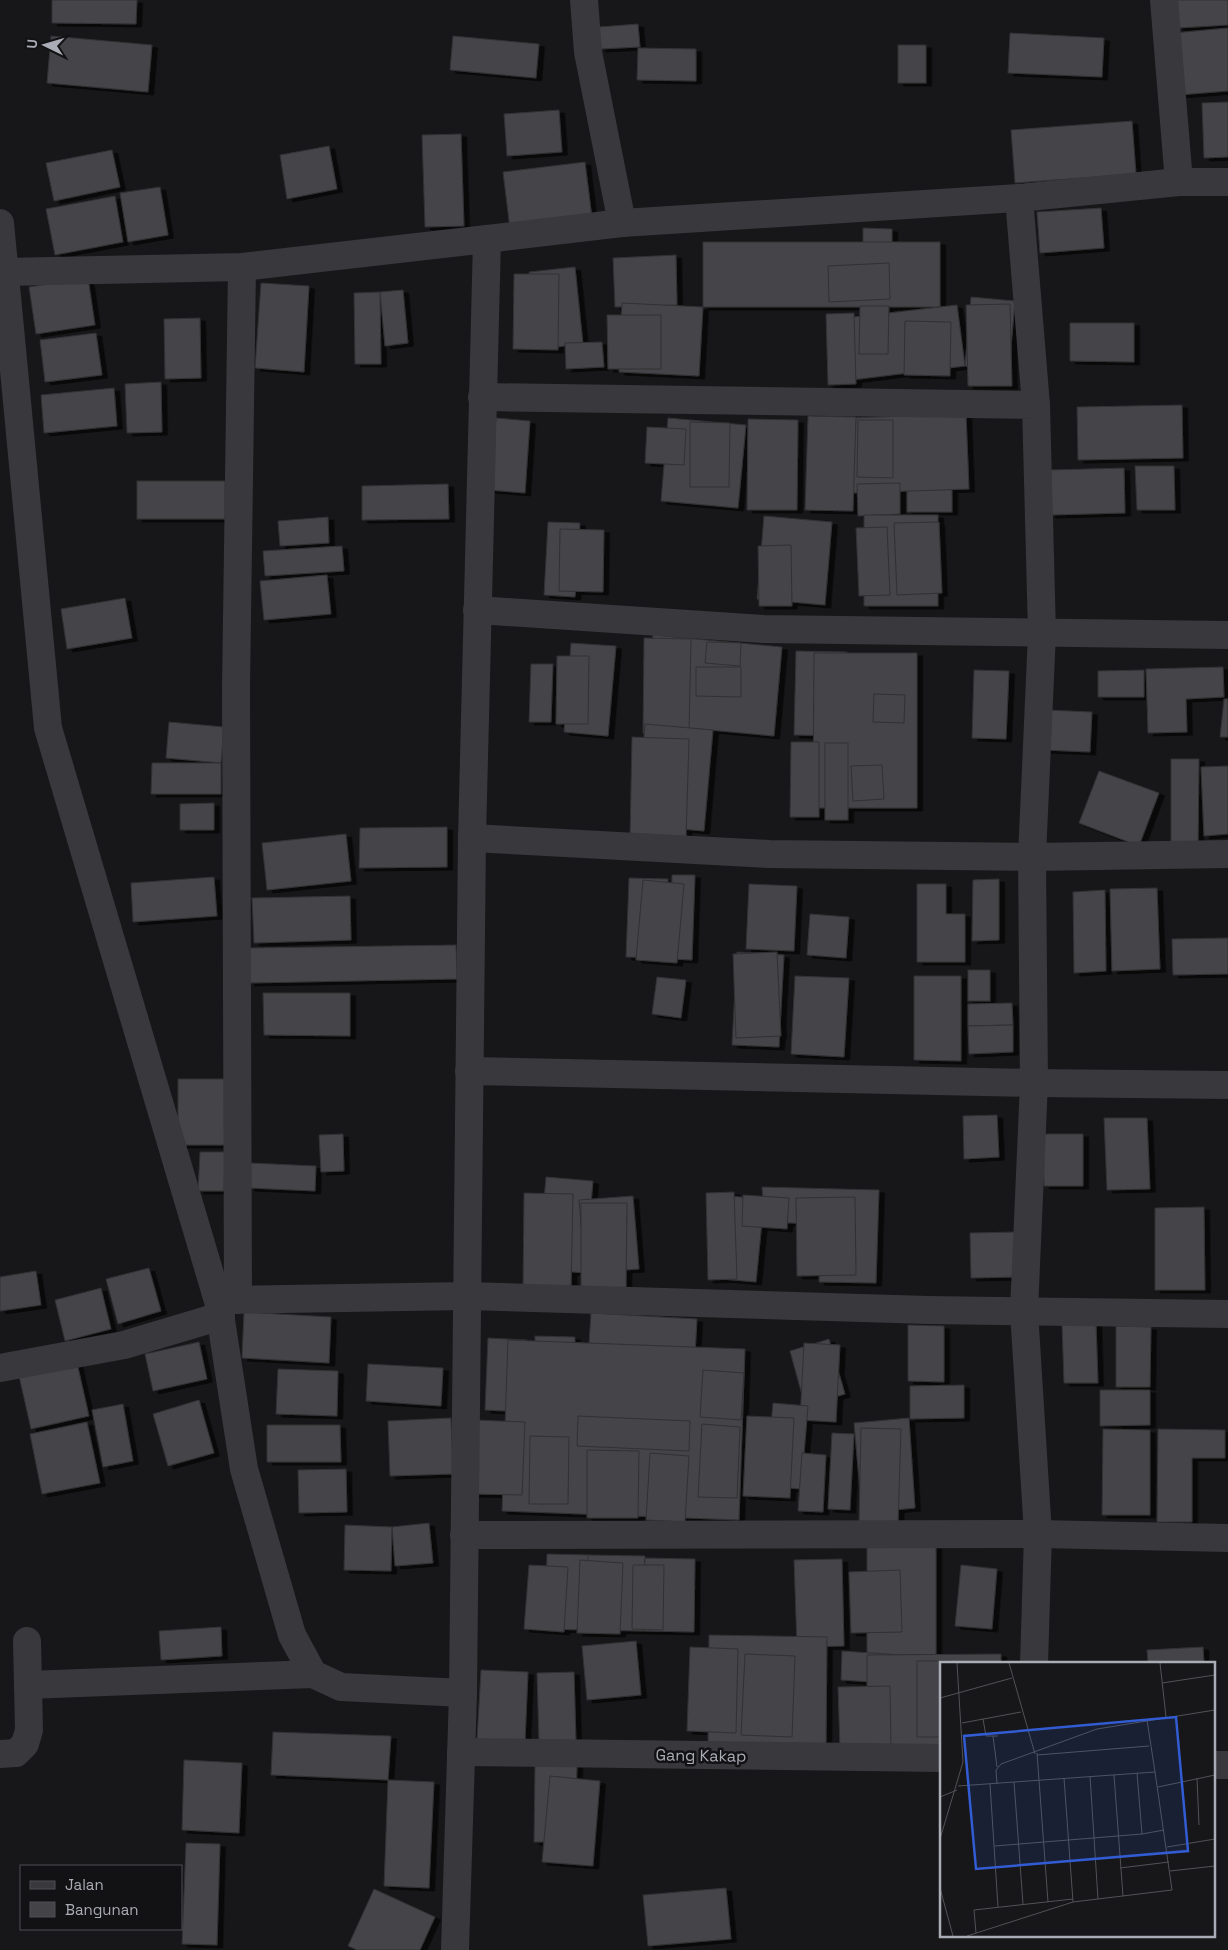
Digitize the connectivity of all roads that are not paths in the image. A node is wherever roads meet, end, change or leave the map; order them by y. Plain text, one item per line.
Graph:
1 (584, 0) edge
2 (1164, 0) edge
3 (1179, 182) junction
4 (1228, 182) edge
5 (1019, 198) junction
6 (0, 222) edge
7 (622, 223) junction
8 (487, 239) junction
9 (242, 267) junction
10 (4, 272) junction
11 (482, 397) junction
12 (1036, 405) junction
13 (477, 610) junction
14 (1042, 633) junction
15 (1228, 635) edge
16 (472, 838) junction
17 (1228, 854) edge
18 (1032, 857) junction
19 (470, 1071) junction
20 (1034, 1083) junction
21 (1228, 1084) edge
22 (467, 1296) junction
23 (225, 1306) junction
24 (1024, 1311) junction
25 (1228, 1314) edge
26 (0, 1368) edge
27 (1038, 1534) junction
28 (464, 1535) junction
29 (1228, 1538) edge
30 (27, 1641) dead end
31 (1034, 1662) edge
32 (312, 1674) junction
33 (28, 1685) junction
34 (463, 1693) junction
35 (461, 1752) junction
36 (0, 1754) edge
37 (940, 1758) edge
38 (455, 1950) edge

1 - 7 street
2 - 3 street
3 - 4 street
3 - 5 street
5 - 7 street
5 - 12 street
6 - 10 street
7 - 8 street
8 - 9 street
8 - 11 street
9 - 10 street
9 - 23 street
10 - 23 street
11 - 12 street
11 - 13 street
12 - 14 street
13 - 14 street
13 - 16 street
14 - 15 street
14 - 18 street
16 - 18 street
16 - 19 street
17 - 18 street
18 - 20 street
19 - 20 street
19 - 22 street
20 - 21 street
20 - 24 street
22 - 23 street
22 - 24 street
22 - 28 street
23 - 26 street
23 - 32 street
24 - 25 street
24 - 27 street
27 - 28 street
27 - 29 street
27 - 31 street
28 - 34 street
30 - 33 street
32 - 33 street
32 - 34 street
33 - 36 street
34 - 35 street
35 - 37 street, Gang Kakap
35 - 38 street

